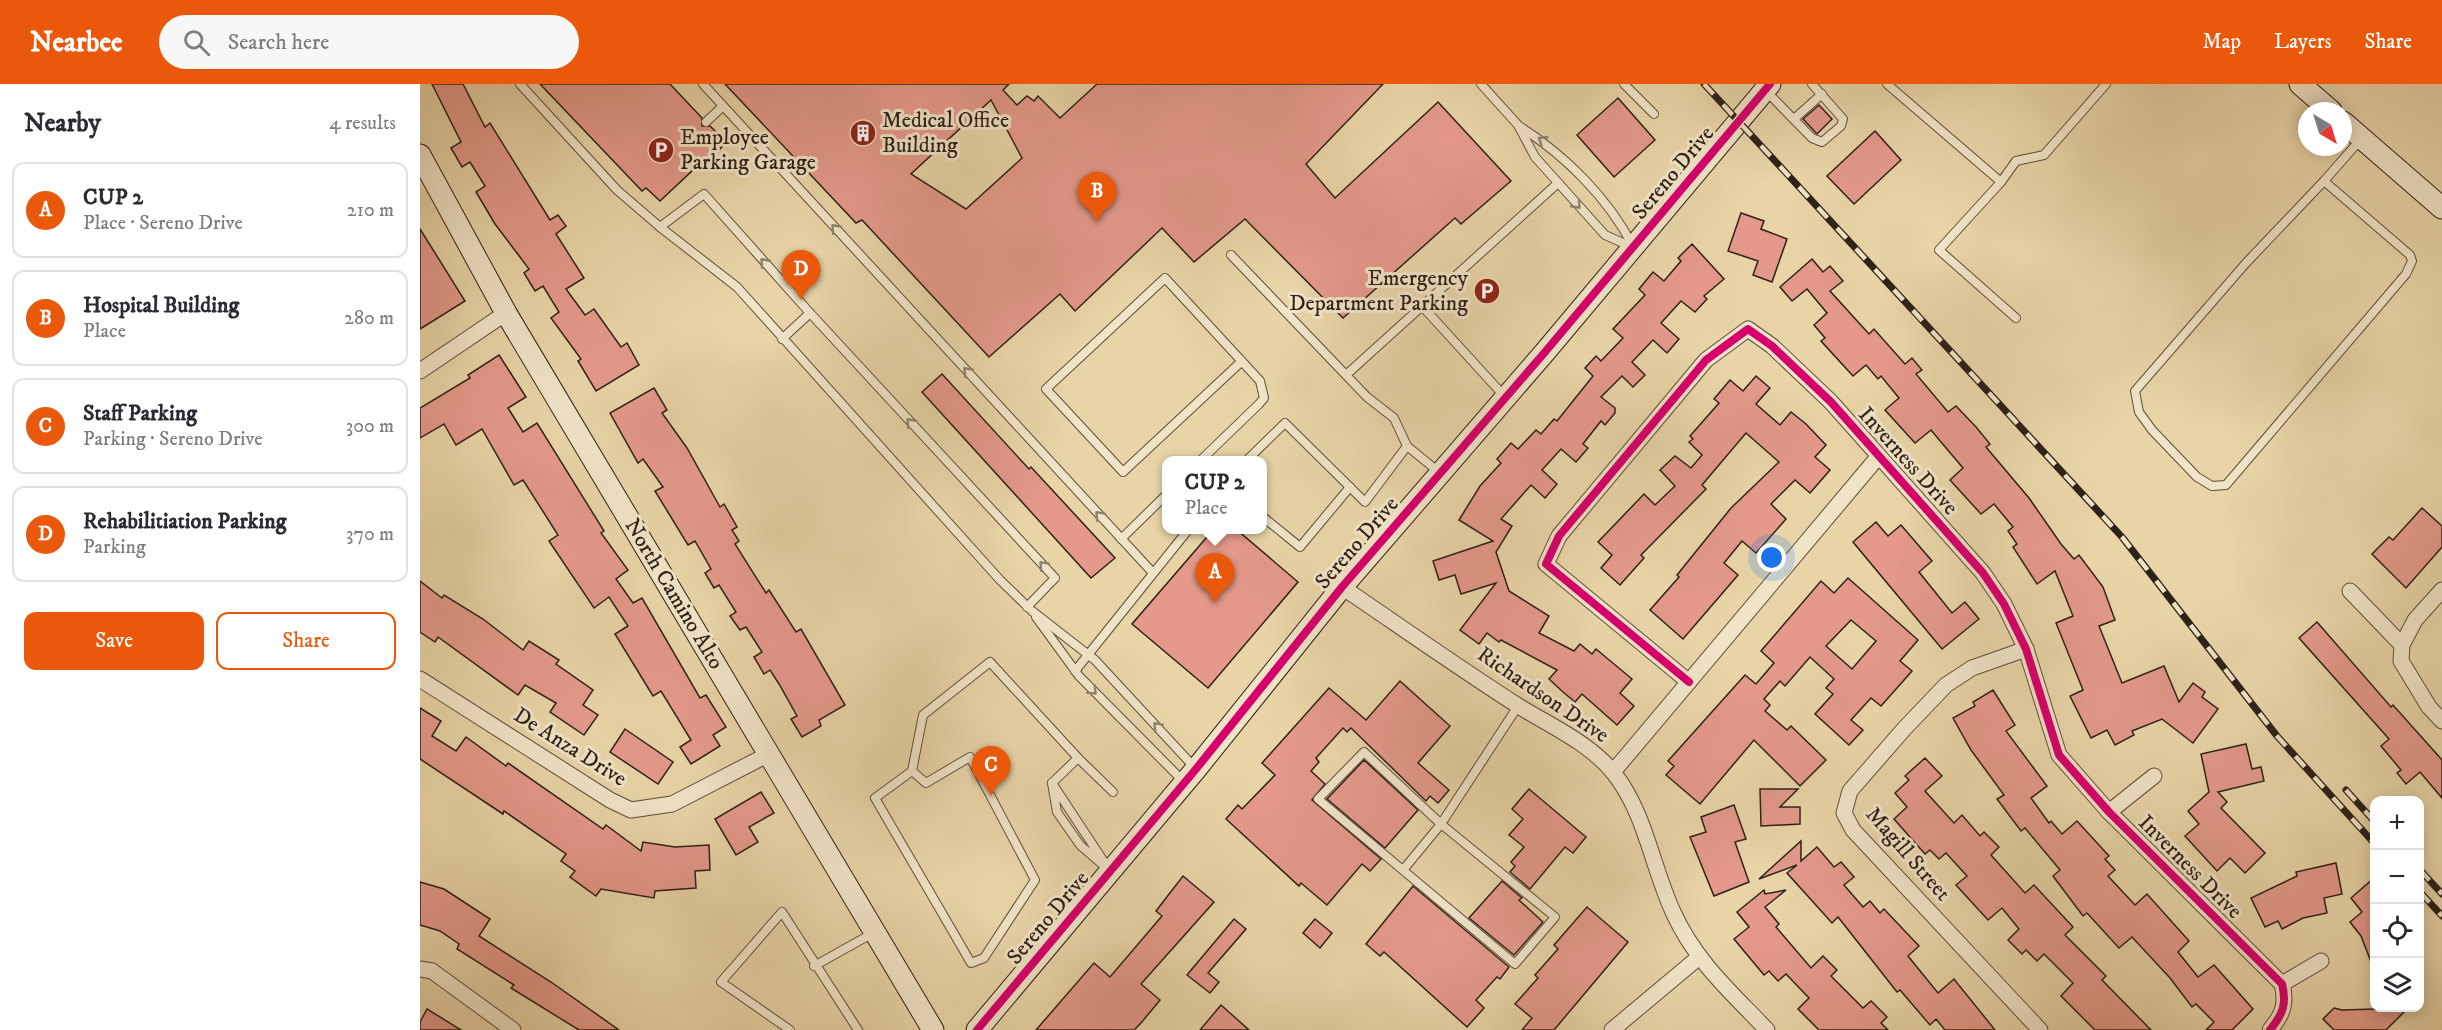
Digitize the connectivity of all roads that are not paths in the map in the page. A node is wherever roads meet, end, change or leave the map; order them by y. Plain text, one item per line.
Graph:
1 (520, 84) edge
2 (703, 84) edge
3 (1481, 84) edge
4 (1624, 84) edge
5 (1812, 84) edge
6 (1887, 84) edge
7 (2106, 84) edge
8 (2300, 84) edge
9 (1768, 87) edge
10 (1822, 94) junction
11 (2321, 102) edge
12 (723, 106) junction
13 (1653, 114) dead end
14 (1794, 119) junction
15 (706, 122) dead end
16 (1518, 125) junction
17 (2352, 130) edge
18 (2361, 138) junction
19 (420, 155) edge
20 (2324, 181) junction
21 (2001, 182) junction
22 (1558, 183) junction
23 (2442, 208) edge
24 (660, 227) junction
25 (1634, 247) junction
26 (1231, 255) dead end
27 (1422, 306) junction
28 (506, 313) junction
29 (810, 314) junction
30 (2016, 318) dead end
31 (782, 339) junction
32 (1242, 360) junction
33 (420, 372) edge
34 (1346, 375) junction
35 (1506, 398) junction
36 (1407, 446) junction
37 (1205, 456) edge
38 (1251, 456) edge
39 (1878, 457) junction
40 (1441, 474) junction
41 (1350, 487) junction
42 (1162, 499) edge
43 (1267, 520) edge
44 (1185, 534) edge
45 (1121, 539) junction
46 (1153, 573) junction
47 (1342, 587) junction
48 (2442, 590) edge
49 (2350, 591) dead end
50 (1029, 609) junction
51 (2402, 645) junction
52 (2026, 649) junction
53 (1088, 654) junction
54 (1075, 671) junction
55 (420, 679) edge
56 (1689, 682) junction
57 (1518, 706) junction
58 (2442, 721) edge
59 (770, 754) junction
60 (1078, 758) junction
61 (912, 771) junction
62 (1613, 772) junction
63 (1190, 775) junction
64 (2154, 776) dead end
65 (1113, 792) dead end
66 (2109, 812) junction
67 (1440, 824) junction
68 (1403, 870) junction
69 (1110, 871) junction
70 (876, 932) junction
71 (1698, 958) junction
72 (2321, 961) dead end
73 (814, 966) junction
74 (420, 969) edge
75 (2282, 984) junction
76 (513, 1030) edge
77 (790, 1030) edge
78 (858, 1030) edge
79 (933, 1030) edge
80 (977, 1030) edge
81 (1612, 1030) edge
82 (1767, 1030) edge
83 (2040, 1030) edge
84 (2270, 1030) edge

1 - 24 lane
2 - 12 lane
3 - 16 lane
4 - 13 lane
5 - 10 lane
6 - 21 lane
7 - 21 lane
8 - 11 street
9 - 14 lane
9 - 25 street, Sereno Drive
10 - 14 lane
10 - 14 lane
12 - 15 lane
45 -> 12 lane
16 - 22 lane
25 -> 16 lane
17 - 18 street
18 - 20 lane
18 - 23 street
19 - 28 street, North Camino Alto
20 - 20 lane
21 - 30 lane
22 -> 25 lane
22 - 27 lane
29 -> 24 lane
24 - 31 lane
25 - 35 street, Sereno Drive
26 - 34 lane
27 - 34 lane
27 - 35 lane
28 - 33 street
28 - 59 street, North Camino Alto
29 - 31 lane
50 -> 29 lane
31 - 50 lane
32 - 32 lane
32 - 37 lane
34 - 36 lane
35 - 40 street, Sereno Drive
36 - 40 lane
36 - 41 lane
38 - 41 lane
39 - 52 street, Inverness Drive
39 - 56 street
39 - 56 street, Inverness Drive
40 - 47 street, Sereno Drive
41 - 43 lane
42 - 45 lane
44 - 46 lane
45 - 46 lane
46 - 53 lane
47 - 57 street, Richardson Drive
47 - 63 street, Sereno Drive
48 - 51 street
49 - 51 street
50 - 53 lane
50 - 54 lane
51 - 58 street
52 - 66 street, Inverness Drive
52 - 83 street, Magill Street
53 - 54 lane
63 -> 53 lane
54 -> 63 lane
55 - 59 street, De Anza Drive
56 - 62 street
57 - 62 street, Richardson Drive
57 - 67 lane
59 - 70 street, North Camino Alto
60 - 61 lane
60 - 65 lane
60 - 69 lane
61 - 61 lane
62 - 71 street, Richardson Drive
63 - 69 street, Sereno Drive
64 - 66 street
66 - 75 street, Inverness Drive
67 - 68 lane
67 - 68 lane
67 - 68 lane
69 - 80 street, Sereno Drive
70 - 73 lane
70 - 79 street, North Camino Alto
71 - 81 street
71 - 82 street, Richardson Drive
72 - 75 street
73 - 77 lane
73 - 78 lane
74 - 76 street
75 - 84 street

